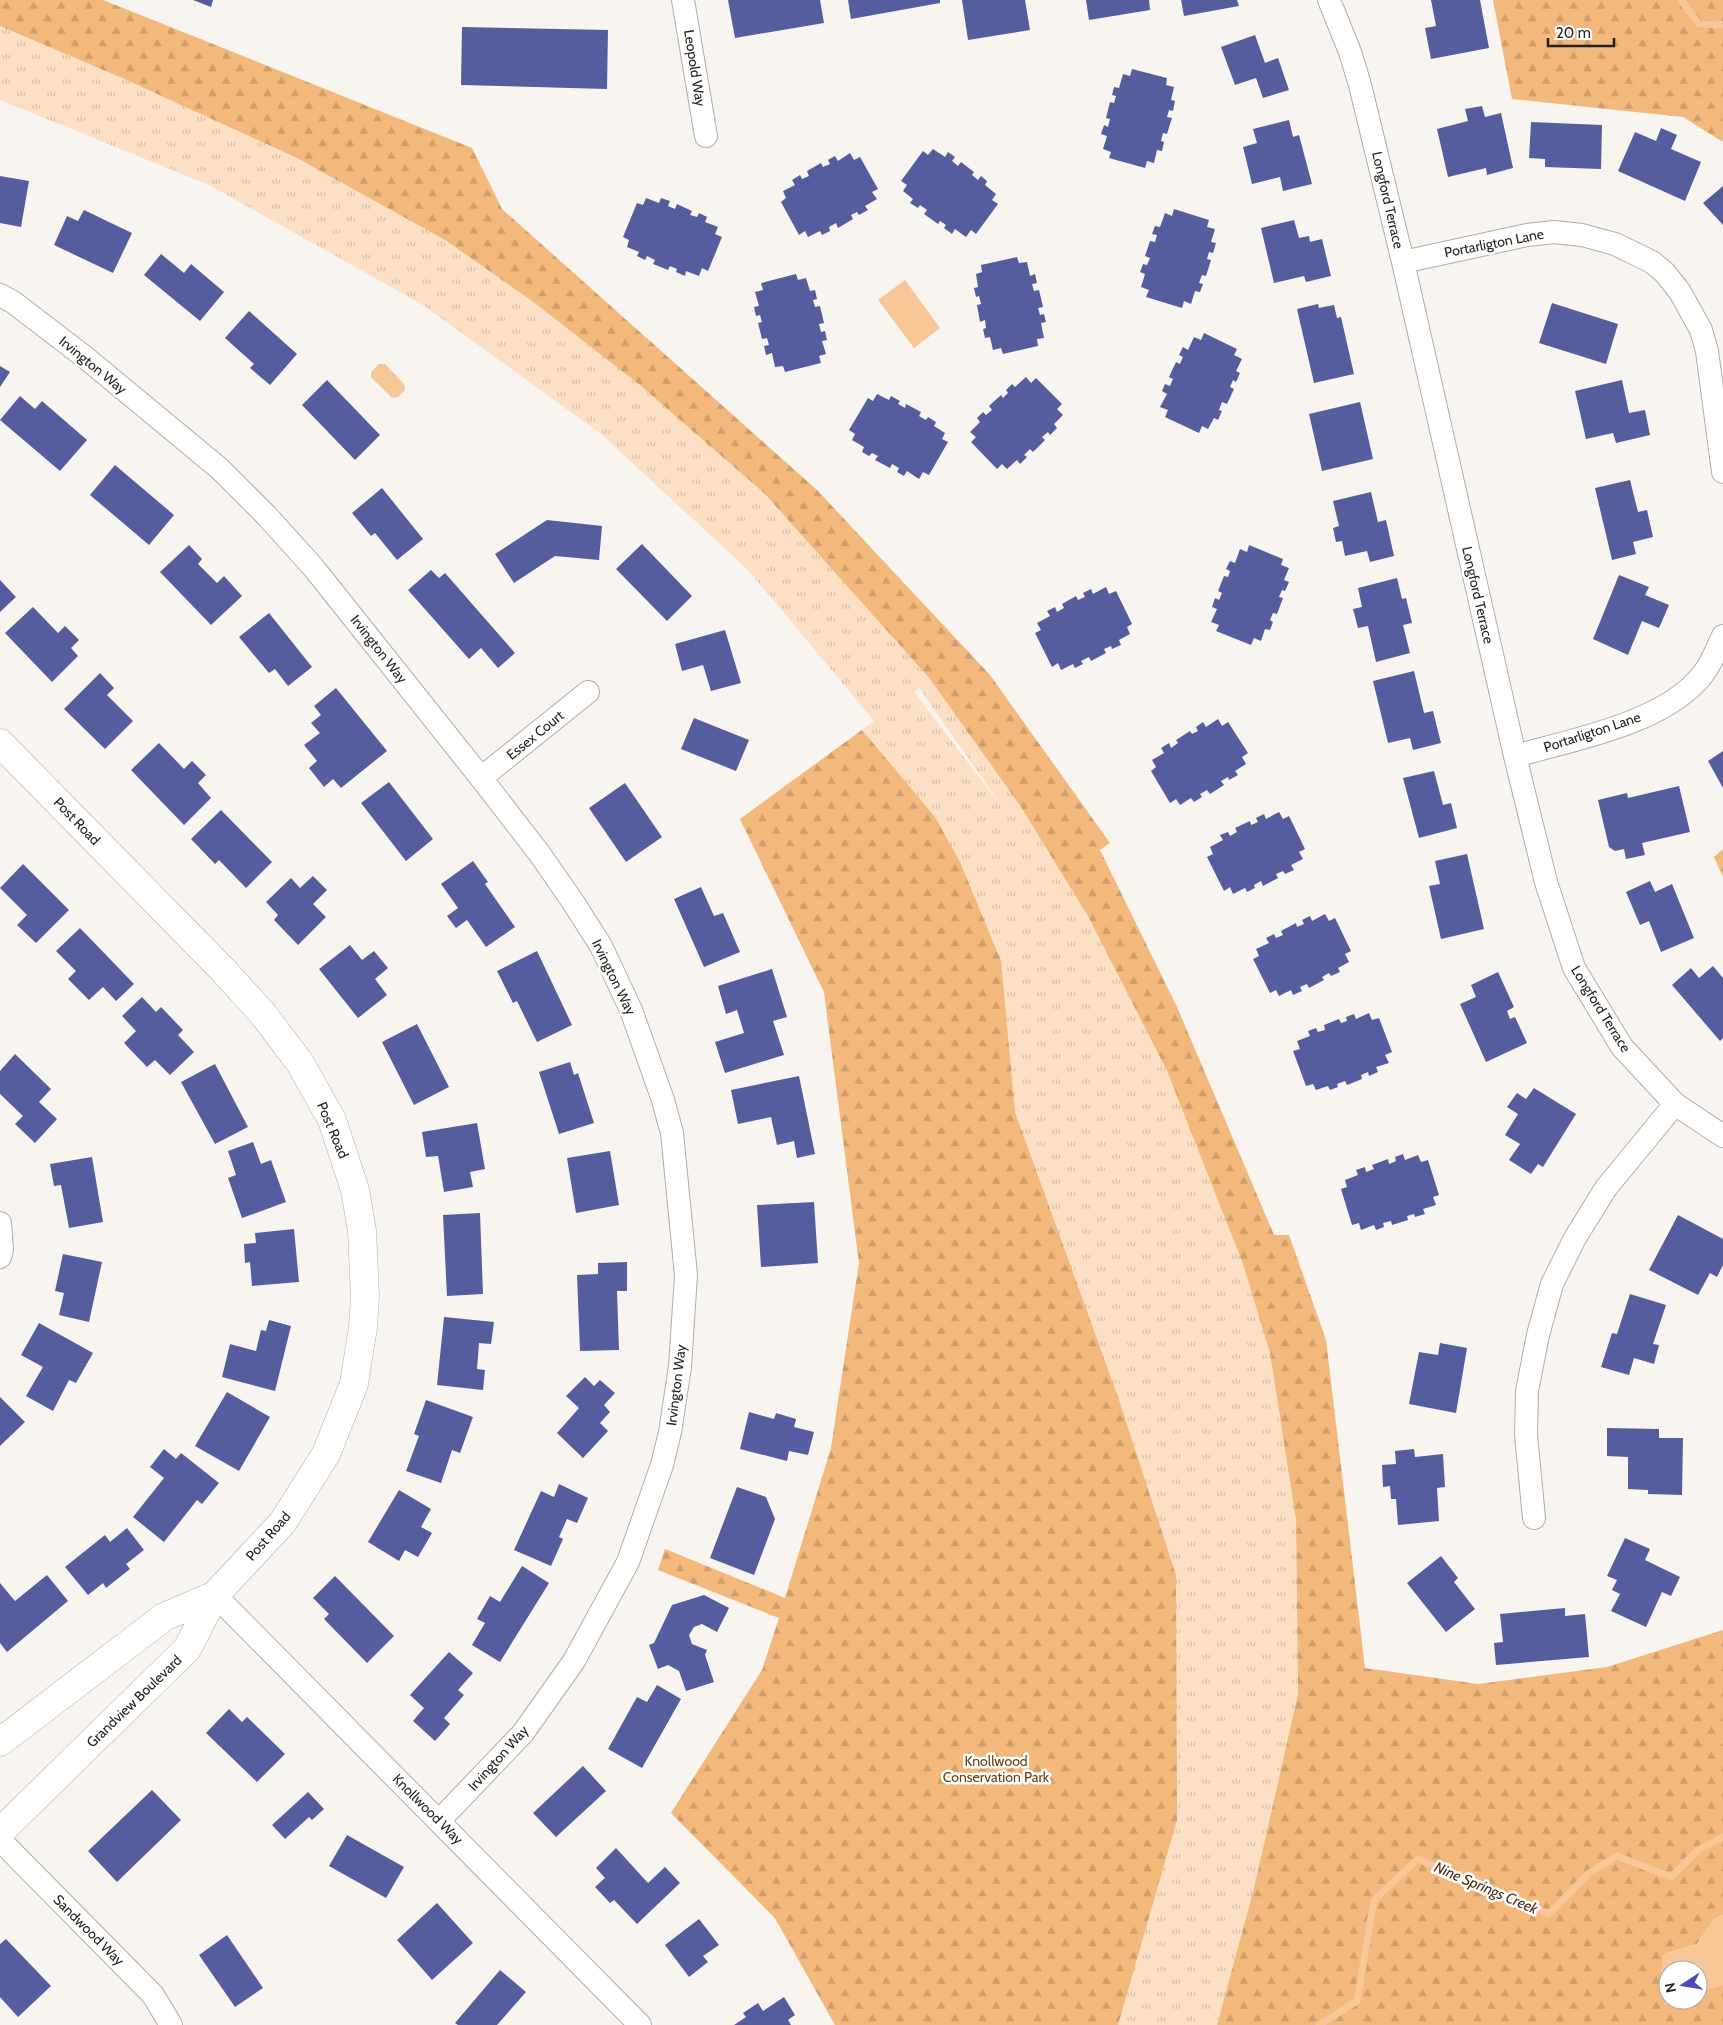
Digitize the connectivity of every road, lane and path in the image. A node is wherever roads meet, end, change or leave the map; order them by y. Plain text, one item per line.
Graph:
1 (683, 0) edge
2 (1329, 0) edge
3 (706, 136) dead end
4 (1403, 262) junction
5 (0, 295) edge
6 (1723, 472) edge
7 (1723, 636) edge
8 (588, 692) dead end
9 (0, 743) edge
10 (1515, 756) junction
11 (481, 778) junction
12 (1675, 1104) junction
13 (1723, 1136) edge
14 (0, 1223) edge
15 (0, 1257) edge
16 (1534, 1518) dead end
17 (215, 1594) junction
18 (0, 1742) edge
19 (439, 1820) junction
20 (0, 1832) edge
21 (0, 1840) edge
22 (171, 2025) edge
23 (640, 2025) edge

1 - 3 street, Leopold Way
2 - 4 street, Longford Terrace
4 - 6 street, Portarligton Lane
4 - 10 street, Longford Terrace
5 - 11 street, Irvington Way
7 - 10 street, Portarligton Lane
8 - 11 street, Essex Court
9 - 17 street, Post Road
10 - 12 street, Longford Terrace
11 - 19 street, Irvington Way
12 - 13 street, Longford Terrace
12 - 16 street
14 - 15 street
17 - 18 street
17 - 19 street, Knollwood Way
17 - 20 street, Grandview Boulevard
19 - 23 street, Knollwood Way
21 - 22 street, Sandwood Way

